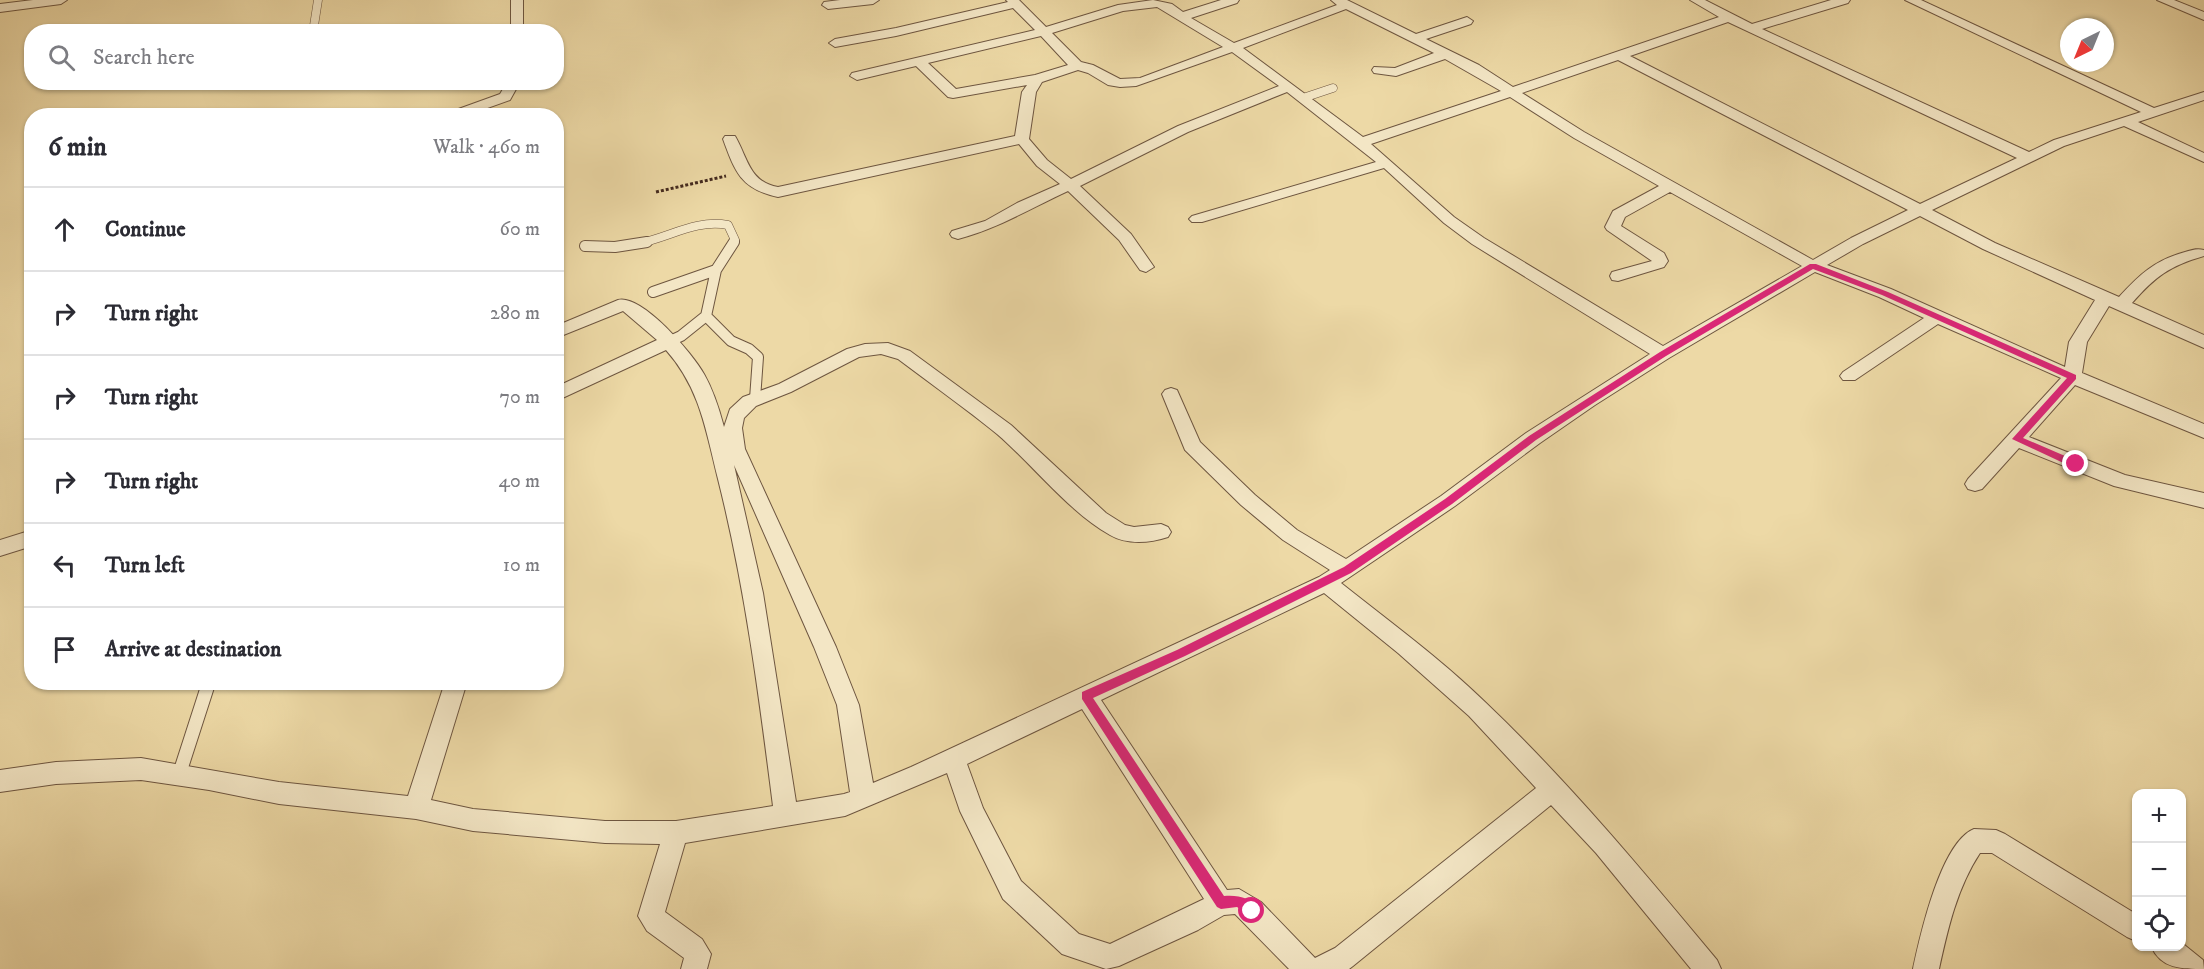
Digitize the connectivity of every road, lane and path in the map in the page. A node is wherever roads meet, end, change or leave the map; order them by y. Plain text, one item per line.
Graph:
1 (61, 0) edge
2 (318, 0) edge
3 (517, 0) edge
4 (873, 0) edge
5 (1233, 0) edge
6 (1696, 0) edge
7 (1844, 0) edge
8 (1911, 0) edge
9 (2163, 0) edge
10 (1014, 2) edge
11 (1342, 3) edge
12 (1123, 4) edge
13 (828, 5) dead end
14 (0, 8) edge
15 (2204, 16) edge
16 (1181, 17) junction
17 (1729, 18) junction
18 (1467, 21) dead end
19 (314, 24) edge
20 (517, 24) edge
21 (1752, 28) junction
22 (1043, 32) junction
23 (1414, 39) junction
24 (835, 43) dead end
25 (1235, 48) junction
26 (1445, 54) junction
27 (1621, 56) junction
28 (918, 62) junction
29 (1077, 66) junction
30 (1379, 70) dead end
31 (857, 76) dead end
32 (1037, 79) junction
33 (1289, 87) junction
34 (1333, 88) dead end
35 (509, 90) edge
36 (1514, 92) junction
37 (2204, 96) edge
38 (1303, 98) junction
39 (475, 108) edge
40 (2155, 113) junction
41 (2126, 122) junction
42 (730, 139) dead end
43 (1022, 139) junction
44 (1360, 143) junction
45 (2027, 157) junction
46 (2204, 159) edge
47 (1387, 163) junction
48 (744, 172) junction
49 (1070, 185) junction
50 (1670, 187) junction
51 (656, 192) dead end
52 (1921, 210) junction
53 (1197, 219) dead end
54 (1141, 232) dead end
55 (958, 234) dead end
56 (1125, 237) junction
57 (585, 246) dead end
58 (2199, 253) dead end
59 (1813, 266) junction
60 (1146, 267) dead end
61 (716, 270) junction
62 (1618, 276) dead end
63 (653, 291) dead end
64 (2113, 301) junction
65 (706, 316) junction
66 (1936, 317) junction
67 (564, 330) edge
68 (668, 342) junction
69 (2204, 342) edge
70 (1663, 354) junction
71 (1849, 376) dead end
72 (2072, 377) junction
73 (564, 391) edge
74 (1171, 394) dead end
75 (755, 399) junction
76 (2204, 431) edge
77 (2017, 439) junction
78 (1976, 484) dead end
79 (2204, 501) edge
80 (1161, 532) dead end
81 (24, 540) edge
82 (0, 548) edge
83 (1347, 570) junction
84 (1326, 583) junction
85 (206, 690) edge
86 (453, 690) edge
87 (1086, 696) junction
88 (954, 758) junction
89 (179, 775) junction
90 (0, 781) edge
91 (1551, 790) junction
92 (862, 798) junction
93 (416, 808) junction
94 (786, 815) junction
95 (676, 833) junction
96 (1221, 903) junction
97 (2132, 926) edge
98 (2171, 951) edge
99 (694, 969) edge
100 (1307, 969) edge
101 (1321, 969) edge
102 (1708, 969) edge
103 (1926, 969) edge
104 (2194, 969) edge

1 - 14 street
2 - 19 lane
3 - 20 street
4 - 13 street
5 - 16 street
6 - 17 street
7 - 21 street
8 - 40 street
9 - 15 street
10 - 22 street
10 - 24 street
11 - 23 street
11 - 25 street
12 - 16 street
12 - 22 street
16 - 25 street
17 - 21 street
17 - 27 street
18 - 23 street
21 - 45 street
22 - 28 street
22 - 29 street
23 - 26 street
25 - 29 street
25 - 33 street
26 - 30 street
26 - 36 street
27 - 36 street
27 - 52 street
28 - 31 street
28 - 32 street
29 - 32 street
32 - 43 street
33 - 38 street
33 - 49 street
34 - 38 lane
35 - 39 street
36 - 44 street
36 - 50 street
37 - 40 street
38 - 44 street
40 - 41 street
41 - 45 street
41 - 46 street
42 - 48 street
43 - 48 street
43 - 49 street
44 - 47 street
45 - 52 street
47 - 53 street
47 - 70 street
48 - 51 path
49 - 55 street
49 - 56 street
50 - 59 street
50 - 62 street
52 - 59 street
52 - 64 street
54 - 56 street
56 - 60 street
57 - 61 lane
58 - 64 street
59 - 66 street
59 - 70 street
61 - 63 lane
61 - 65 lane
64 - 69 street
64 - 72 street
65 - 68 lane
65 - 75 lane
66 - 71 street
66 - 72 street
67 - 68 street
68 - 73 street
68 - 94 street
70 - 83 street
72 - 76 street
72 - 77 street
74 - 83 street
75 - 80 street
75 - 92 street
77 - 78 street
77 - 79 street
81 - 82 street
83 - 84 street
84 - 87 street
84 - 91 street
85 - 89 lane
86 - 93 street
87 - 88 street
87 - 96 street
88 - 92 street
88 - 96 street
89 - 90 street
89 - 93 street
91 - 101 street
91 - 102 street
92 - 94 street
93 - 95 street
94 - 95 street
95 - 99 street
96 - 100 street
97 - 103 street
98 - 104 street

